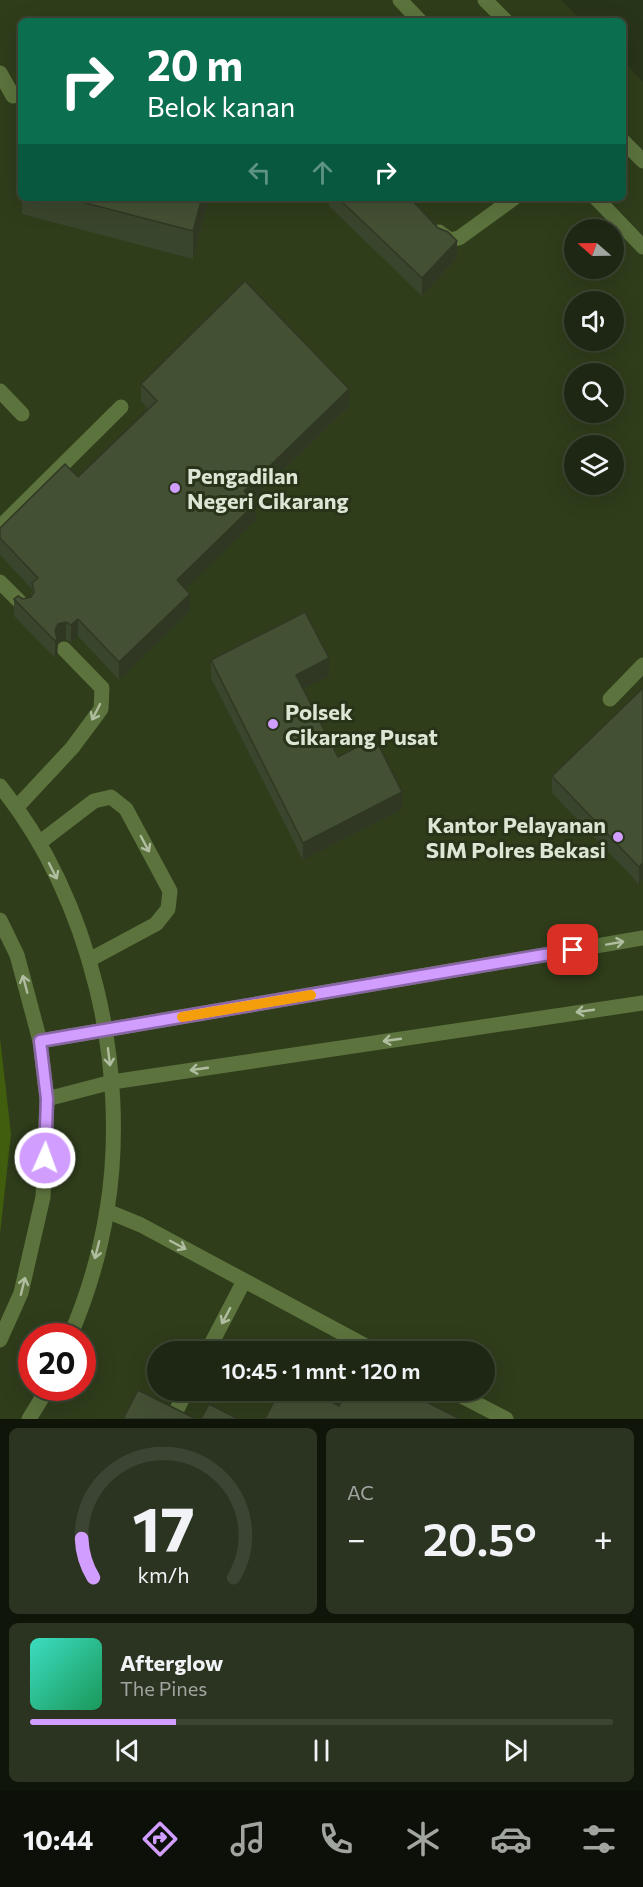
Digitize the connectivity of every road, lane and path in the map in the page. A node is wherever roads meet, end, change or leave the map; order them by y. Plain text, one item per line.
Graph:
1 (400, 0) edge
2 (485, 0) edge
3 (417, 18) edge
4 (503, 18) edge
5 (0, 73) edge
6 (13, 96) dead end
7 (626, 144) edge
8 (643, 161) edge
9 (510, 201) edge
10 (599, 201) edge
11 (426, 219) edge
12 (643, 248) edge
13 (0, 391) edge
14 (122, 407) dead end
15 (22, 414) dead end
16 (0, 527) edge
17 (0, 582) edge
18 (25, 607) edge
19 (64, 649) dead end
20 (643, 665) edge
21 (610, 699) dead end
22 (0, 786) edge
23 (17, 807) junction
24 (39, 843) junction
25 (0, 920) edge
26 (643, 938) edge
27 (89, 960) junction
28 (643, 1003) edge
29 (105, 1030) junction
30 (40, 1041) junction
31 (112, 1082) junction
32 (47, 1099) junction
33 (107, 1210) junction
34 (244, 1281) junction
35 (76, 1323) edge
36 (0, 1340) edge
37 (213, 1341) edge
38 (356, 1341) edge
39 (40, 1401) edge
40 (181, 1401) edge
41 (471, 1401) edge
42 (29, 1419) edge
43 (172, 1419) edge
44 (506, 1419) edge

1 - 3 lane
2 - 4 lane
5 - 6 lane
7 - 8 lane
9 - 11 lane
10 - 12 lane
13 - 15 lane
14 - 16 lane
17 - 18 lane
19 -> 23 lane
20 - 21 lane
22 - 23 lane
23 - 24 lane
24 -> 27 lane
24 -> 27 lane
30 -> 25 lane
29 -> 26 lane
27 - 29 lane
28 -> 31 lane
29 - 30 lane
29 -> 31 lane
30 - 32 lane
31 - 32 lane
31 - 33 lane
36 -> 32 lane
33 -> 34 lane
33 -> 35 lane
34 -> 37 lane
34 - 38 lane
39 - 42 lane
40 - 43 lane
41 - 44 lane

